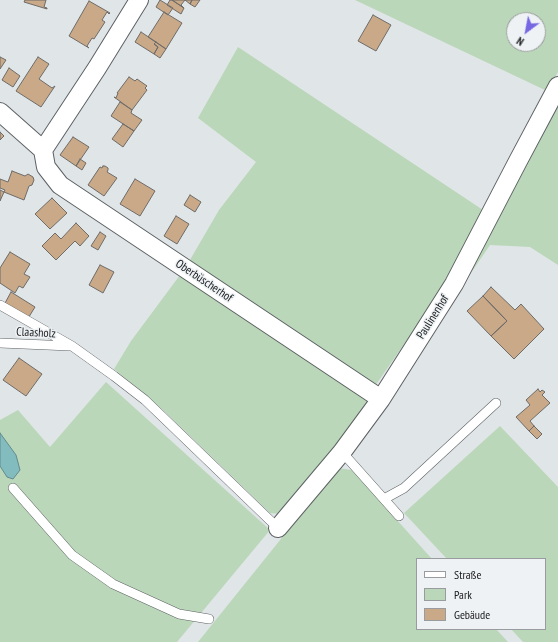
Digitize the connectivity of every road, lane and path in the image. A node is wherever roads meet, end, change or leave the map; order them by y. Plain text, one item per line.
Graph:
1 (139, 0) edge
2 (558, 86) edge
3 (0, 112) edge
4 (43, 150) junction
5 (0, 306) edge
6 (0, 343) edge
7 (72, 346) junction
8 (381, 399) junction
9 (496, 403) dead end
10 (342, 452) junction
11 (13, 488) dead end
12 (384, 499) junction
13 (399, 516) dead end
14 (278, 528) joint
15 (209, 619) dead end

1 - 4 street
2 - 8 street, Paulinenhof
3 - 4 street
4 - 8 street, Oberbüscherhof
5 - 7 lane
6 - 7 lane, Claasholz
7 - 14 lane
8 - 10 street, Paulinenhof
9 - 12 lane
10 - 12 lane
10 - 14 street, Paulinenhof
11 - 15 lane
12 - 13 lane

